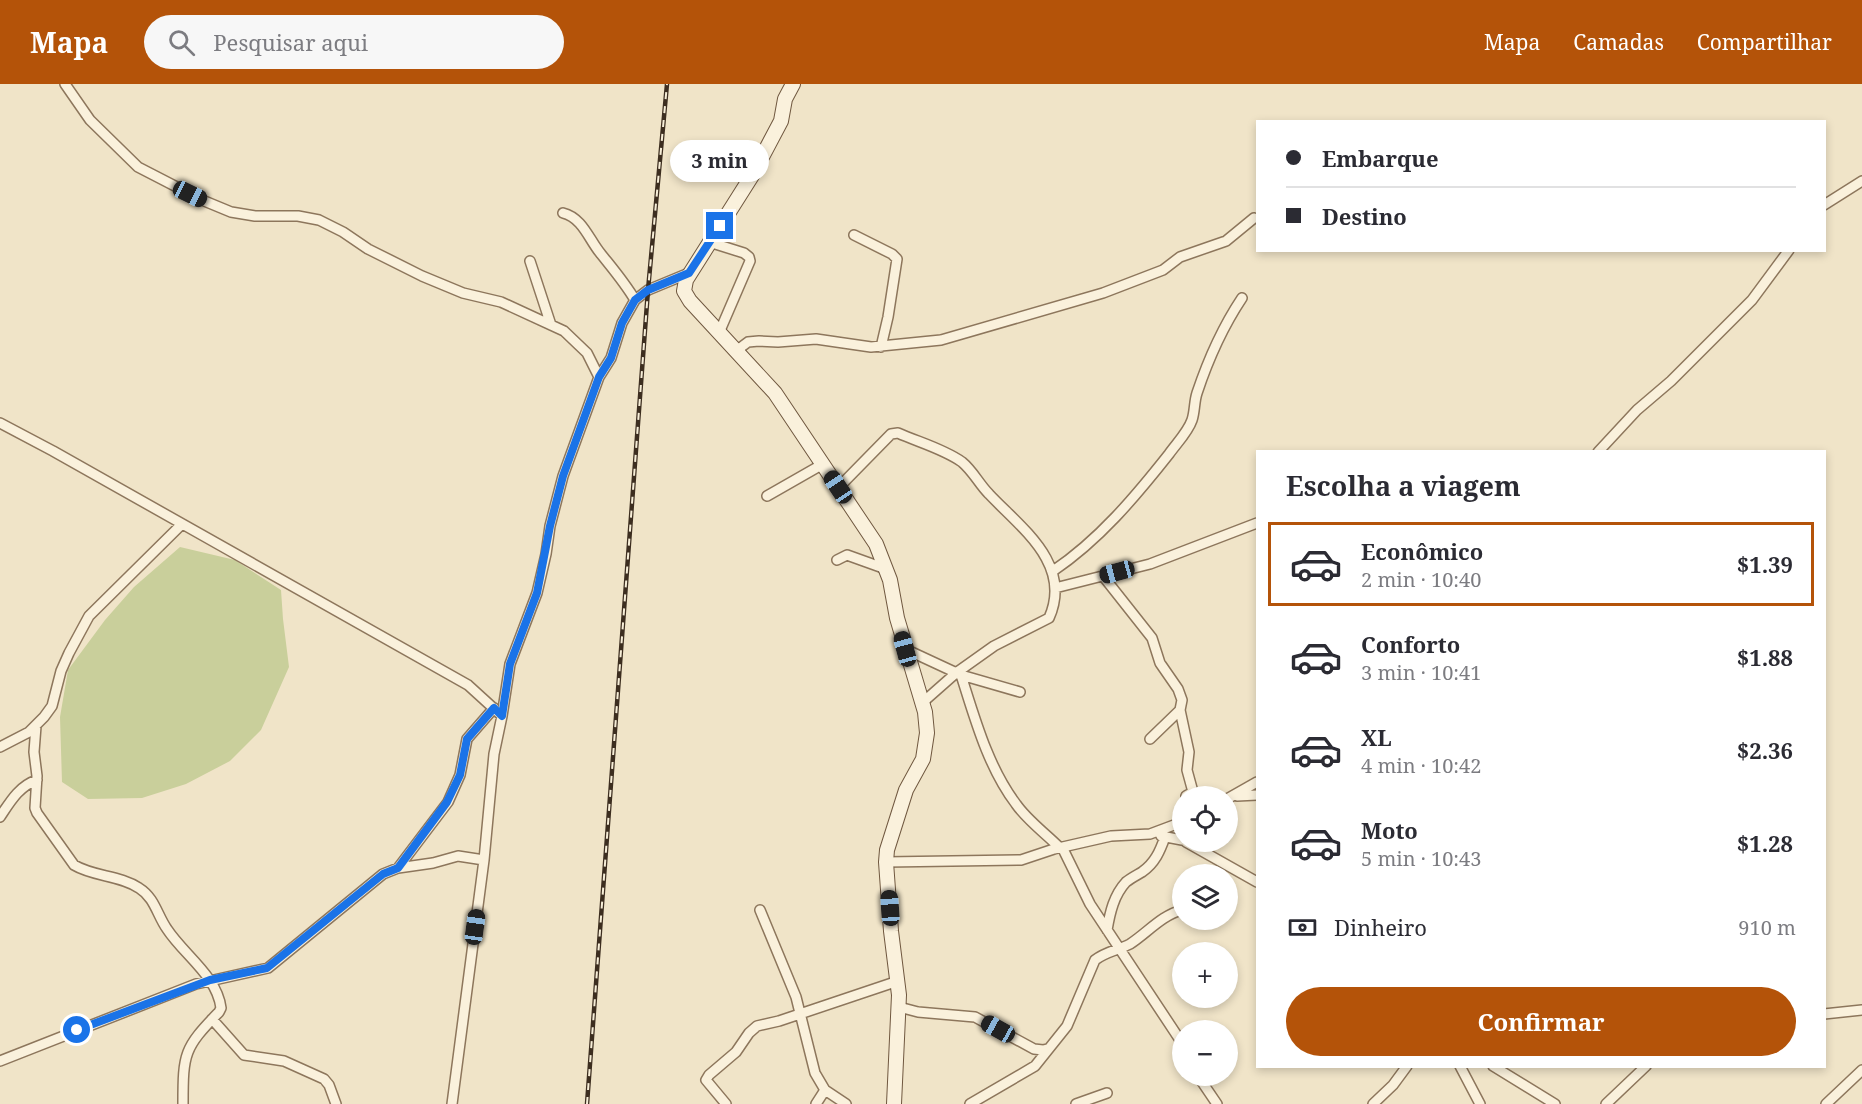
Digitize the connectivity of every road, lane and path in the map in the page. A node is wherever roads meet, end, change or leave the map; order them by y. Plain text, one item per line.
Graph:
1 (65, 84) edge
2 (793, 84) edge
3 (1862, 182) edge
4 (1826, 204) edge
5 (563, 213) dead end
6 (1254, 218) dead end
7 (854, 235) dead end
8 (709, 242) junction
9 (1788, 252) edge
10 (530, 261) dead end
11 (689, 273) junction
12 (1242, 298) dead end
13 (635, 300) junction
14 (551, 325) junction
15 (719, 333) junction
16 (881, 347) junction
17 (736, 351) junction
18 (599, 377) junction
19 (0, 423) edge
20 (1600, 450) edge
21 (823, 464) junction
22 (838, 487) junction
23 (766, 496) dead end
24 (1256, 523) edge
25 (182, 524) junction
26 (837, 560) dead end
27 (886, 569) junction
28 (1053, 571) junction
29 (1103, 576) junction
30 (1055, 588) junction
31 (905, 649) junction
32 (958, 674) junction
33 (1020, 692) dead end
34 (922, 703) junction
35 (494, 708) junction
36 (1180, 710) junction
37 (502, 716) junction
38 (36, 726) junction
39 (1150, 739) dead end
40 (0, 747) edge
41 (37, 780) junction
42 (1256, 783) edge
43 (1193, 786) edge
44 (1238, 793) edge
45 (1256, 795) edge
46 (1238, 796) edge
47 (0, 817) edge
48 (1172, 826) edge
49 (1150, 834) junction
50 (1165, 837) junction
51 (1172, 838) edge
52 (1060, 847) junction
53 (1204, 852) edge
54 (484, 860) junction
55 (886, 862) junction
56 (398, 868) junction
57 (1256, 881) edge
58 (760, 910) dead end
59 (1172, 913) edge
60 (1107, 930) junction
61 (1120, 948) junction
62 (210, 980) junction
63 (898, 981) junction
64 (899, 1007) junction
65 (1862, 1010) edge
66 (800, 1014) junction
67 (1826, 1014) edge
68 (212, 1019) junction
69 (1172, 1028) edge
70 (1047, 1049) junction
71 (0, 1061) edge
72 (1406, 1068) edge
73 (1461, 1068) edge
74 (1496, 1068) edge
75 (1644, 1068) edge
76 (1862, 1070) edge
77 (1205, 1086) edge
78 (825, 1090) junction
79 (1107, 1093) dead end
80 (183, 1104) edge
81 (336, 1104) edge
82 (452, 1104) edge
83 (726, 1104) edge
84 (816, 1104) edge
85 (846, 1104) edge
86 (894, 1104) edge
87 (970, 1104) edge
88 (1076, 1104) edge
89 (1217, 1104) edge
90 (1373, 1104) edge
91 (1480, 1104) edge
92 (1555, 1104) edge
93 (1606, 1104) edge
94 (1826, 1104) edge

1 - 14 street
2 - 8 street
3 - 4 street
5 - 13 street
6 - 16 street
7 - 16 street
8 - 11 street
8 - 15 street
9 - 20 street
10 - 14 street
11 - 13 street
11 - 15 street
12 - 28 street
13 - 18 street
14 - 18 street
15 - 17 street
16 - 17 street
17 - 21 street
18 - 37 street
19 - 25 street
21 - 22 street
21 - 23 street
22 - 27 street
22 - 28 street
24 - 29 street
25 - 35 street
25 - 38 street
26 - 27 street
27 - 31 street
28 - 30 street
29 - 30 street
29 - 36 street
30 - 32 street
31 - 32 street
31 - 34 street
32 - 33 street
32 - 34 street
32 - 52 street
34 - 55 street
35 - 37 street
35 - 56 street
36 - 39 street
36 - 43 street
37 - 54 street
38 - 40 street
38 - 41 street
41 - 47 street
41 - 62 street
42 - 44 street
45 - 46 street
48 - 49 street
49 - 50 street
49 - 52 street
50 - 51 street
50 - 60 street
52 - 55 street
52 - 60 street
53 - 57 street
54 - 56 street
54 - 82 street
55 - 63 street
56 - 62 street
58 - 66 street
59 - 61 street
60 - 61 street
61 - 69 street
61 - 70 street
62 - 68 street
62 - 71 street
63 - 64 street
63 - 66 street
64 - 70 street
64 - 86 street
65 - 67 street
66 - 78 street
66 - 83 street
68 - 80 street
68 - 81 street
70 - 87 street
72 - 90 street
73 - 91 street
74 - 92 street
75 - 93 street
76 - 94 street
77 - 89 street
78 - 84 street
78 - 85 street
79 - 88 street

